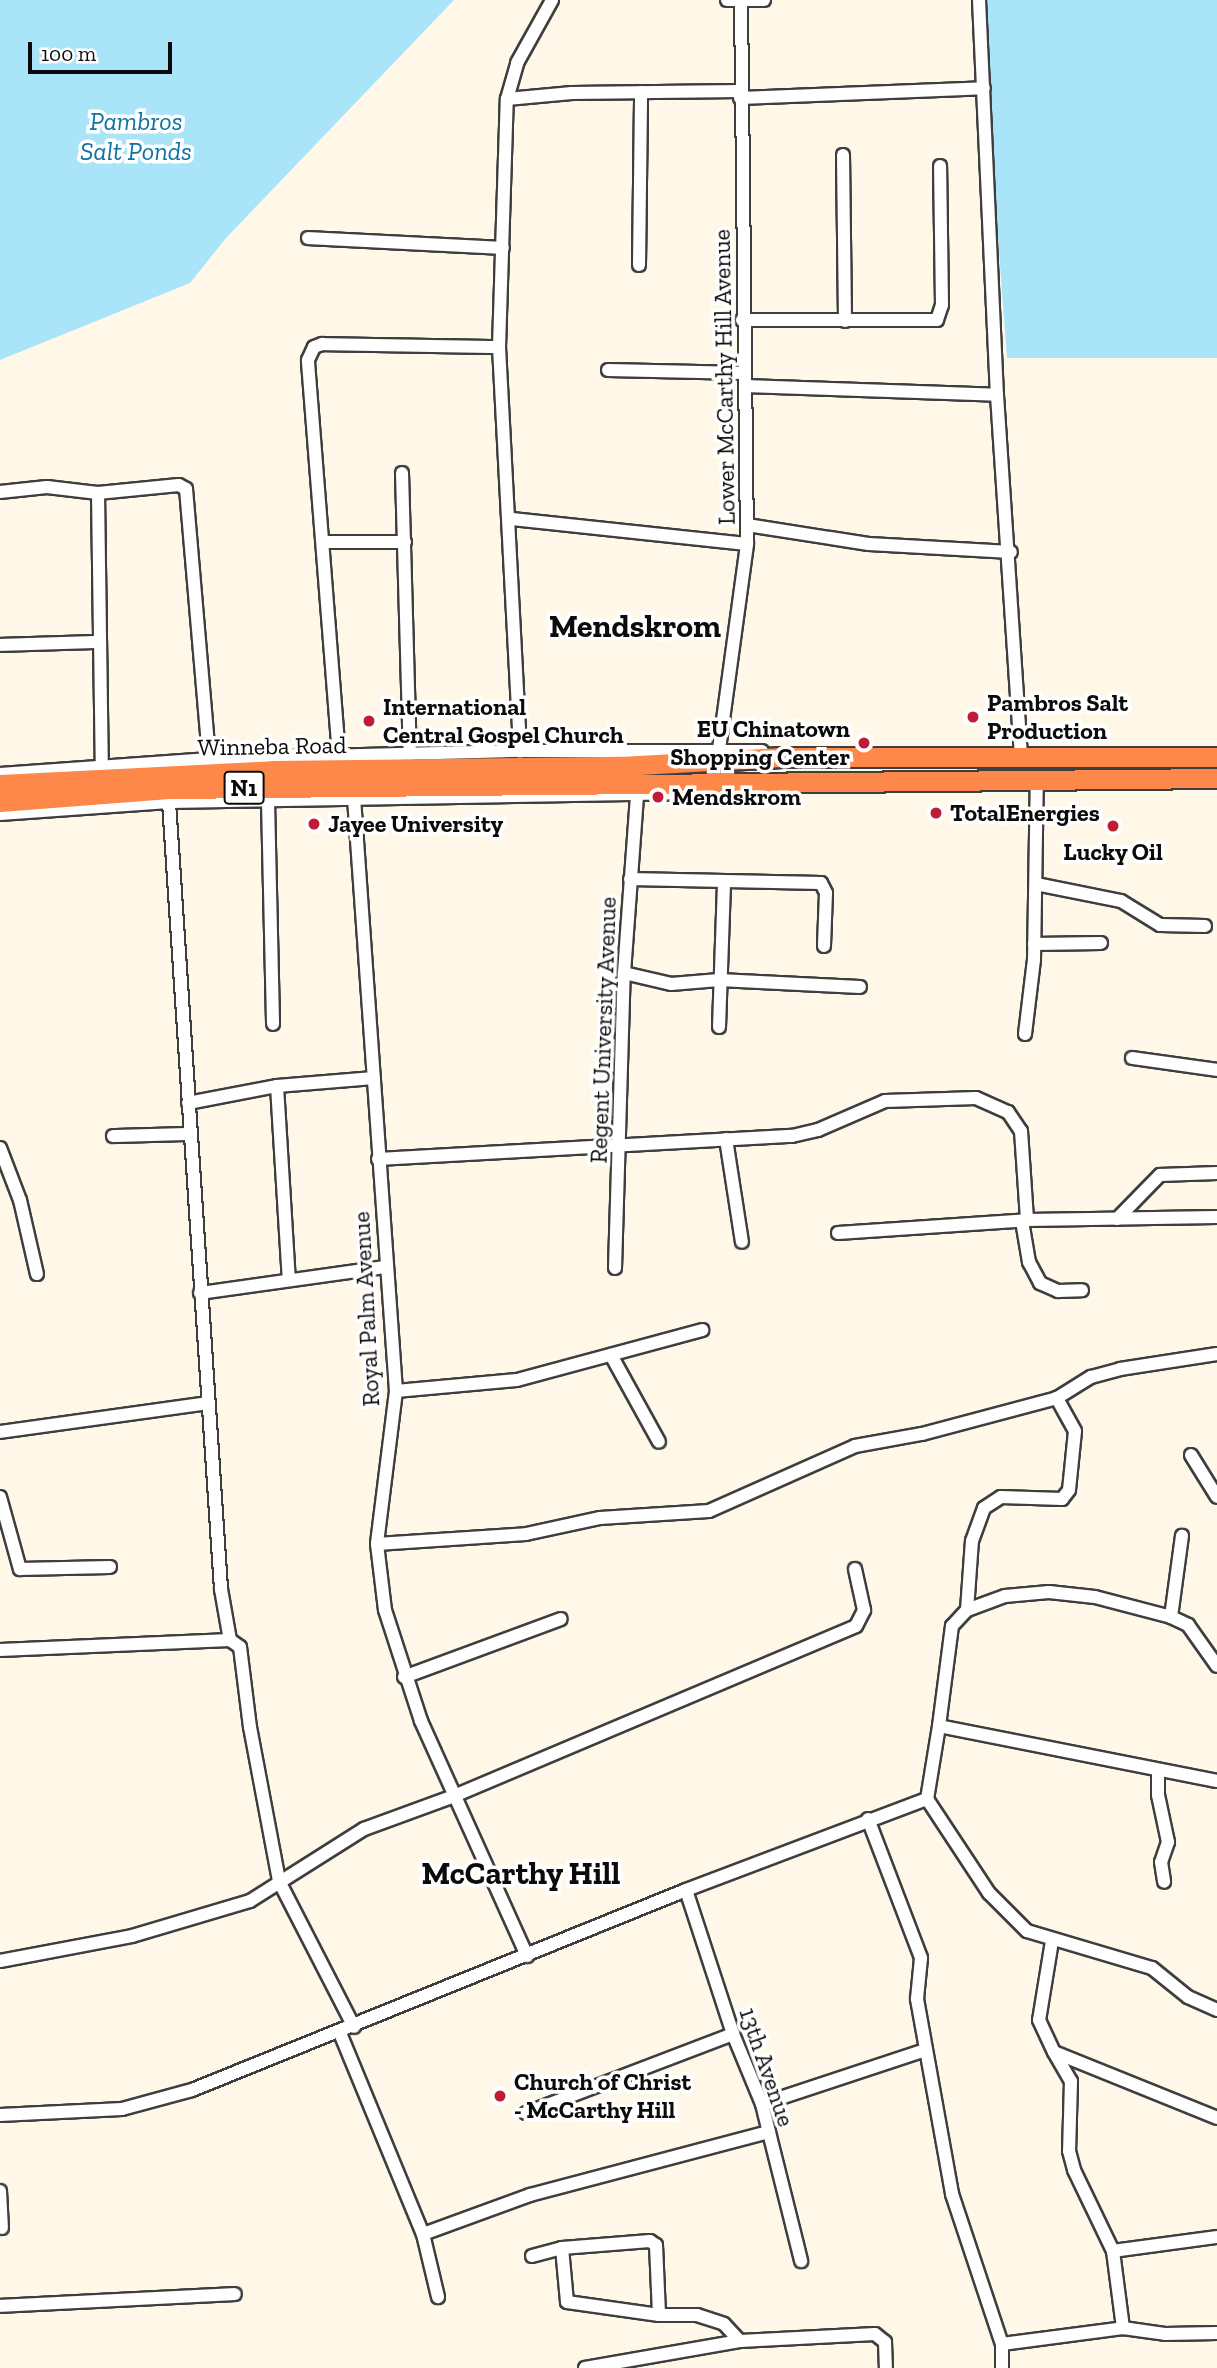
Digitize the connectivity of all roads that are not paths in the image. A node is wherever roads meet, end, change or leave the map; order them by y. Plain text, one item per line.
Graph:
1 (552, 0) edge
2 (727, 0) edge
3 (764, 0) edge
4 (979, 0) edge
5 (741, 2) junction
6 (984, 88) junction
7 (641, 92) junction
8 (740, 94) junction
9 (507, 99) junction
10 (844, 155) dead end
11 (940, 166) dead end
12 (308, 238) dead end
13 (503, 248) junction
14 (639, 265) dead end
15 (742, 320) junction
16 (845, 321) junction
17 (499, 347) junction
18 (608, 370) dead end
19 (745, 380) junction
20 (997, 395) junction
21 (402, 473) dead end
22 (0, 492) edge
23 (97, 493) junction
24 (512, 519) junction
25 (747, 525) junction
26 (324, 542) junction
27 (405, 542) junction
28 (747, 544) junction
29 (1011, 552) junction
30 (97, 642) junction
31 (0, 645) edge
32 (719, 749) junction
33 (520, 751) junction
34 (410, 754) junction
35 (339, 756) junction
36 (782, 757) junction
37 (1149, 757) junction
38 (1217, 757) edge
39 (1021, 758) junction
40 (209, 759) junction
41 (102, 765) junction
42 (0, 774) edge
43 (1217, 778) edge
44 (1038, 779) junction
45 (1155, 780) junction
46 (788, 781) junction
47 (0, 784) edge
48 (37, 791) junction
49 (637, 794) junction
50 (354, 798) junction
51 (268, 800) junction
52 (0, 802) edge
53 (169, 802) junction
54 (0, 814) edge
55 (630, 879) junction
56 (724, 883) junction
57 (1036, 884) junction
58 (1205, 926) dead end
59 (1034, 943) junction
60 (1101, 943) dead end
61 (824, 946) dead end
62 (624, 973) junction
63 (719, 979) junction
64 (860, 987) dead end
65 (273, 1024) dead end
66 (719, 1027) dead end
67 (1025, 1034) dead end
68 (1132, 1058) dead end
69 (1217, 1070) edge
70 (374, 1078) junction
71 (277, 1086) junction
72 (188, 1103) junction
73 (189, 1134) junction
74 (113, 1136) dead end
75 (726, 1139) junction
76 (0, 1148) edge
77 (618, 1148) junction
78 (378, 1159) junction
79 (1217, 1173) edge
80 (1217, 1217) edge
81 (1117, 1219) junction
82 (1025, 1220) junction
83 (838, 1233) dead end
84 (742, 1242) dead end
85 (384, 1267) junction
86 (615, 1268) dead end
87 (37, 1274) dead end
88 (289, 1280) junction
89 (1082, 1290) dead end
90 (200, 1293) junction
91 (702, 1330) dead end
92 (1217, 1354) edge
93 (611, 1355) junction
94 (396, 1391) junction
95 (1057, 1398) junction
96 (208, 1403) junction
97 (0, 1432) edge
98 (659, 1442) dead end
99 (1191, 1455) dead end
100 (0, 1497) edge
101 (1217, 1497) edge
102 (1182, 1536) dead end
103 (377, 1544) junction
104 (110, 1567) dead end
105 (855, 1569) dead end
106 (967, 1609) junction
107 (1171, 1616) junction
108 (561, 1619) dead end
109 (230, 1640) junction
110 (1201, 1640) junction
111 (1217, 1641) edge
112 (0, 1650) edge
113 (1217, 1666) edge
114 (404, 1677) junction
115 (939, 1726) junction
116 (1158, 1771) junction
117 (1217, 1781) edge
118 (454, 1796) junction
119 (927, 1799) junction
120 (868, 1819) junction
121 (279, 1881) junction
122 (1164, 1882) dead end
123 (686, 1890) junction
124 (1052, 1941) junction
125 (527, 1956) junction
126 (0, 1961) edge
127 (1217, 2010) edge
128 (354, 2027) junction
129 (340, 2033) junction
130 (733, 2034) junction
131 (925, 2050) junction
132 (1054, 2052) junction
133 (762, 2104) junction
134 (526, 2113) dead end
135 (0, 2115) edge
136 (1217, 2118) edge
137 (769, 2132) junction
138 (0, 2191) edge
139 (2, 2228) dead end
140 (423, 2234) junction
141 (1217, 2237) edge
142 (562, 2248) junction
143 (1114, 2251) junction
144 (532, 2256) dead end
145 (801, 2261) dead end
146 (234, 2294) dead end
147 (438, 2297) dead end
148 (0, 2306) edge
149 (659, 2315) junction
150 (1123, 2328) junction
151 (1217, 2333) edge
152 (740, 2341) junction
153 (1002, 2344) junction
154 (585, 2368) edge
155 (886, 2368) edge
156 (1002, 2368) edge

1 - 9 street
2 - 5 street
3 - 5 street
4 - 6 street
5 - 8 street, Lower McCarthy Hill Avenue
6 - 8 street
6 - 20 street
7 - 8 street
7 - 9 street
7 - 14 street
8 - 15 street, Lower McCarthy Hill Avenue
9 - 13 street
10 - 16 street
11 - 16 street
12 - 13 street
13 - 17 street
15 - 16 street
15 - 19 street, Lower McCarthy Hill Avenue
17 - 24 street
17 - 26 street
18 - 19 street
19 - 20 street
19 - 25 street, Lower McCarthy Hill Avenue
20 - 29 street
21 - 27 street
22 - 23 street
23 - 30 street
23 - 40 street
24 - 28 street
24 - 33 street
25 - 28 street, Lower McCarthy Hill Avenue
25 - 29 street
26 - 27 street
26 - 35 street
27 - 34 street
28 - 32 street, Lower McCarthy Hill Avenue
29 - 39 street
30 - 31 street
30 - 41 street
32 - 33 street
32 - 36 street
33 - 34 street
34 - 35 street
35 - 40 street
36 - 39 highway, Winneba Road / N1
36 - 48 highway, Winneba Road / N1
37 - 38 highway, Winneba Road / N1
37 - 39 highway, Winneba Road / N1
37 - 45 highway
40 - 41 street
41 - 48 street
42 - 48 street
43 - 45 highway, Winneba Road / N1
44 - 45 highway, Winneba Road / N1
44 - 46 highway, Winneba Road / N1
44 - 57 street
46 - 48 highway, Winneba Road / N1
46 - 49 street
47 - 48 highway, Winneba Road / N1
48 - 52 highway, Winneba Road / N1
48 - 53 street
48 - 54 street
49 - 50 street
49 - 55 street, Regent University Avenue
50 - 51 street
50 - 70 street, Royal Palm Avenue
51 - 53 street
51 - 65 street
53 - 72 street
55 - 56 street
55 - 62 street, Regent University Avenue
56 - 61 street
56 - 63 street
57 - 58 street
57 - 59 street
59 - 60 street
59 - 67 street
62 - 63 street
62 - 77 street, Regent University Avenue
63 - 64 street
63 - 66 street
68 - 69 street
70 - 71 street
70 - 78 street, Royal Palm Avenue
71 - 72 street
71 - 88 street
72 - 73 street
73 - 74 street
73 - 90 street
75 - 77 street
75 - 82 street
75 - 84 street
76 - 87 street
77 - 78 street
77 - 86 street, Regent University Avenue
78 - 85 street, Royal Palm Avenue
79 - 81 street
80 - 81 street
81 - 82 street
82 - 83 street
82 - 89 street
85 - 88 street
85 - 94 street, Royal Palm Avenue
88 - 90 street
90 - 96 street
91 - 93 street
92 - 95 street
93 - 94 street
93 - 98 street
94 - 103 street, Royal Palm Avenue
95 - 103 street
95 - 106 street
96 - 97 street
96 - 109 street
99 - 101 street
100 - 104 street
102 - 107 street
103 - 114 street, Royal Palm Avenue
105 - 118 street
106 - 107 street
106 - 115 street
107 - 110 street
108 - 114 street
109 - 112 street
109 - 121 street
110 - 111 street
110 - 113 street
114 - 118 street, Royal Palm Avenue
115 - 116 street
115 - 119 street
116 - 117 street
116 - 122 street
118 - 121 street
118 - 125 street, Royal Palm Avenue
119 - 120 street
119 - 124 street
120 - 123 street
120 - 131 street
121 - 126 street
121 - 128 street
123 - 125 street
123 - 130 street, 13th Avenue
124 - 127 street
124 - 132 street
125 - 128 street
128 - 129 street
129 - 135 street
129 - 140 street
130 - 133 street, 13th Avenue
130 - 134 street
131 - 133 street
131 - 153 street
132 - 136 street
132 - 143 street
133 - 137 street, 13th Avenue
137 - 140 street
137 - 145 street, 13th Avenue
138 - 139 street
140 - 147 street
141 - 143 street
142 - 144 street
142 - 149 street
142 - 149 street
143 - 150 street
146 - 148 street
149 - 152 street
150 - 151 street
150 - 153 street
152 - 154 street
152 - 155 street
153 - 156 street

